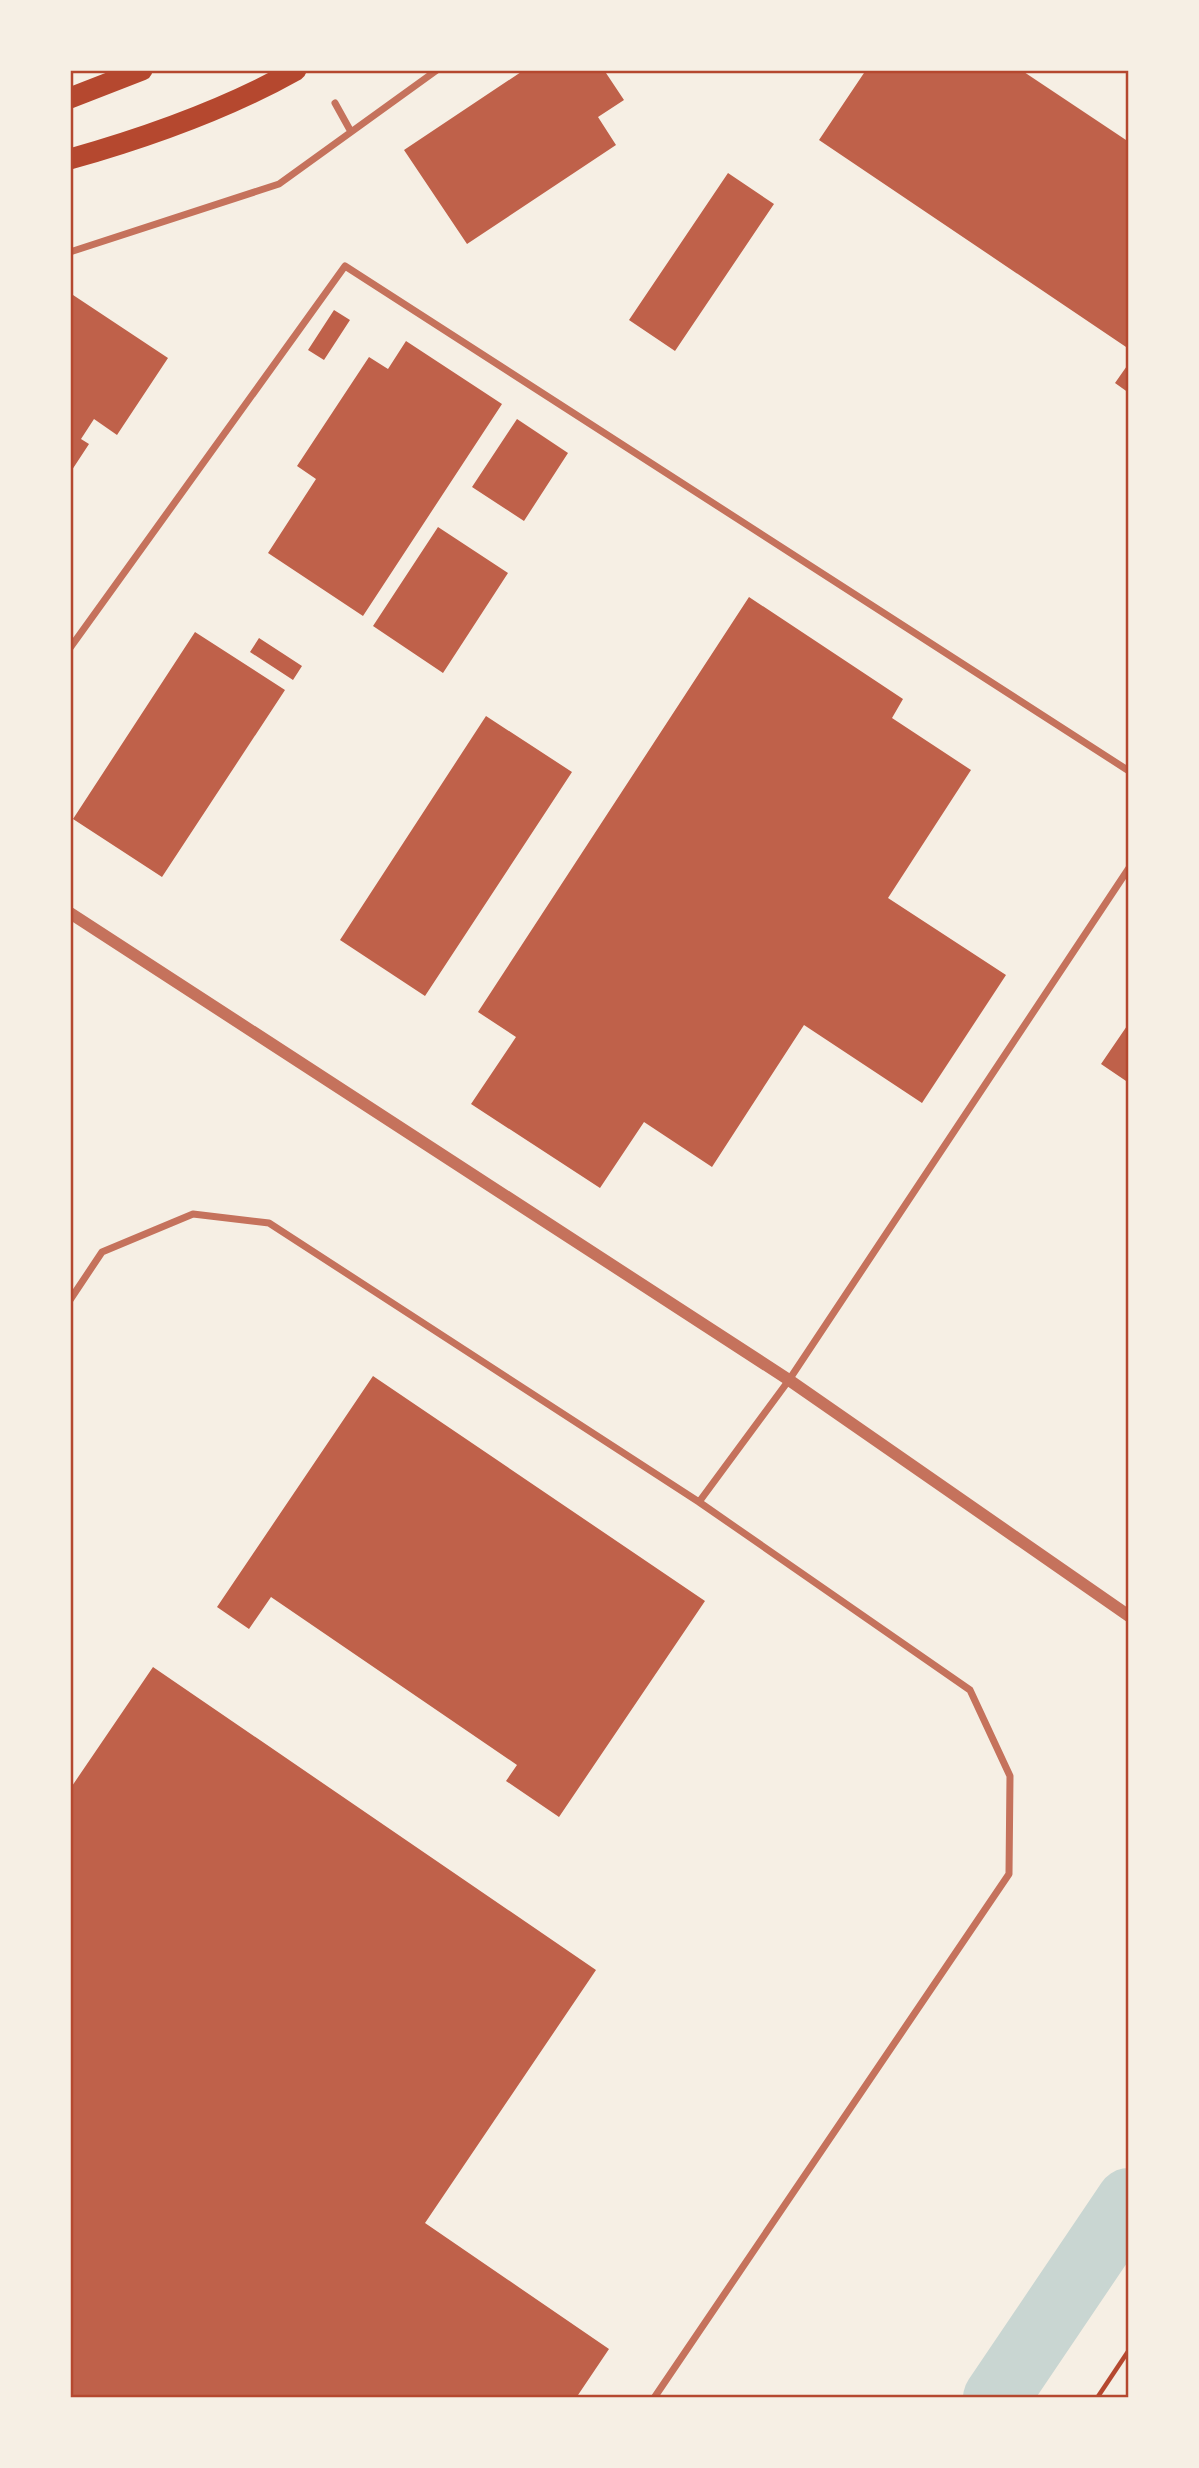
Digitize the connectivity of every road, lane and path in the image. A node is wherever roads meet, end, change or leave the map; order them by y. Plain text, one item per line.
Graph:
1 (142, 70) edge
2 (296, 70) edge
3 (437, 70) edge
4 (70, 98) edge
5 (335, 103) dead end
6 (350, 130) junction
7 (70, 159) edge
8 (70, 252) edge
9 (70, 648) edge
10 (1129, 771) edge
11 (1129, 868) edge
12 (70, 913) edge
13 (70, 1300) edge
14 (789, 1380) junction
15 (699, 1502) junction
16 (1129, 1616) edge
17 (1129, 2350) edge
18 (654, 2398) edge
19 (1097, 2398) edge

1 - 4 highway
2 - 7 highway
3 - 6 street
5 - 6 street
6 - 8 street
9 - 10 street
11 - 14 street
12 - 14 street
13 - 15 street
14 - 15 street
14 - 16 street
15 - 18 street
17 - 19 path

